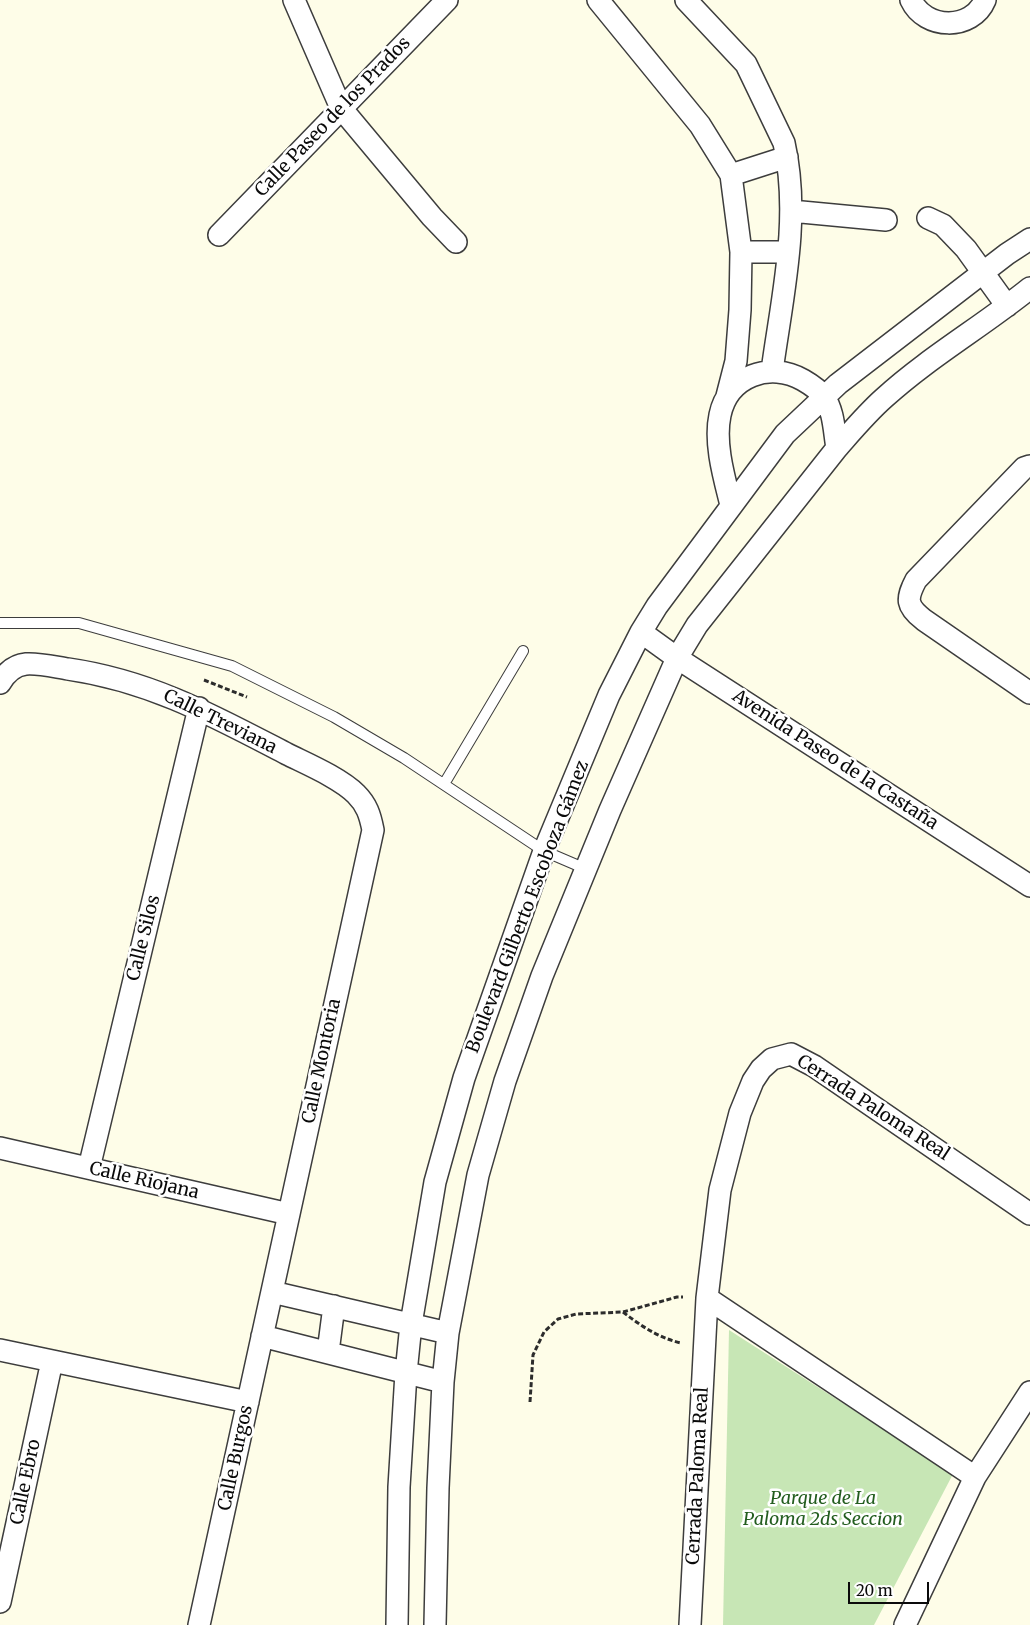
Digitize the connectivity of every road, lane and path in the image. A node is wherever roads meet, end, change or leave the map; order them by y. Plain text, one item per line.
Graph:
1 (294, 0) edge
2 (447, 0) edge
3 (598, 0) edge
4 (686, 0) edge
5 (911, 0) edge
6 (986, 0) edge
7 (341, 108) junction
8 (787, 157) junction
9 (731, 175) junction
10 (791, 211) junction
11 (928, 218) dead end
12 (886, 220) dead end
13 (219, 235) dead end
14 (1030, 239) edge
15 (456, 242) dead end
16 (742, 252) junction
17 (788, 252) junction
18 (983, 273) junction
19 (1030, 288) edge
20 (1007, 306) junction
21 (772, 371) junction
22 (727, 396) junction
23 (823, 396) junction
24 (837, 448) junction
25 (1030, 466) edge
26 (731, 505) junction
27 (0, 623) edge
28 (641, 632) junction
29 (523, 651) dead end
30 (677, 658) junction
31 (3, 677) edge
32 (1030, 693) edge
33 (200, 708) junction
34 (444, 784) junction
35 (373, 830) joint
36 (544, 851) junction
37 (586, 869) junction
38 (1030, 886) edge
39 (0, 1148) edge
40 (89, 1168) junction
41 (289, 1214) junction
42 (1030, 1214) edge
43 (272, 1292) junction
44 (707, 1298) junction
45 (334, 1306) junction
46 (623, 1312) junction
47 (411, 1324) junction
48 (448, 1333) junction
49 (262, 1336) junction
50 (704, 1348) junction
51 (0, 1350) edge
52 (328, 1352) junction
53 (52, 1361) junction
54 (406, 1373) junction
55 (443, 1382) junction
56 (1030, 1392) edge
57 (248, 1402) junction
58 (530, 1402) dead end
59 (975, 1477) junction
60 (0, 1602) edge
61 (199, 1625) edge
62 (397, 1625) edge
63 (435, 1625) edge
64 (690, 1625) edge
65 (905, 1625) edge

1 - 7 street
2 - 7 street, Calle Paseo de los Prados
3 - 9 street
4 - 8 street
5 - 6 street
7 - 13 street, Calle Paseo de los Prados
7 - 15 street
8 - 9 street
8 - 10 street
9 - 16 street
10 - 12 street
10 - 17 street
11 - 18 street
14 - 18 street, Boulevard Gilberto Escoboza Gámez
16 - 17 street
16 - 22 street
17 - 21 street
18 - 20 street
18 - 23 street, Boulevard Gilberto Escoboza Gámez
19 - 20 street
20 - 24 street
21 - 22 street
21 - 23 street
22 - 26 street
23 - 24 street
23 - 26 street, Boulevard Gilberto Escoboza Gámez
24 - 30 street
25 - 32 street
26 - 28 street, Boulevard Gilberto Escoboza Gámez
27 - 34 lane
28 - 30 street, Avenida Paseo de la Castaña
28 - 36 street, Boulevard Gilberto Escoboza Gámez
29 - 34 lane
30 - 37 street
30 - 38 street, Avenida Paseo de la Castaña
31 - 33 street, Calle Treviana
33 - 35 street, Calle Treviana
33 - 40 street, Calle Silos
34 - 36 lane
35 - 41 street, Calle Montoria
36 - 37 lane
36 - 47 street, Boulevard Gilberto Escoboza Gámez
37 - 48 street
39 - 40 street, Calle Riojana
40 - 41 street, Calle Riojana
41 - 43 street, Calle Montoria
42 - 44 street, Cerrada Paloma Real
43 - 45 street
43 - 49 street, Calle Burgos
44 - 46 path
44 - 50 street, Cerrada Paloma Real
44 - 59 street
45 - 47 street
45 - 52 street
46 - 50 path
46 - 58 path
47 - 48 street
47 - 54 street, Boulevard Gilberto Escoboza Gámez
48 - 55 street
49 - 52 street
49 - 57 street, Calle Burgos
50 - 64 street, Cerrada Paloma Real
51 - 53 street
52 - 54 street
53 - 57 street
53 - 60 street, Calle Ebro
54 - 55 street
54 - 62 street, Boulevard Gilberto Escoboza Gámez
55 - 63 street
56 - 59 street
57 - 61 street, Calle Burgos
59 - 65 street

